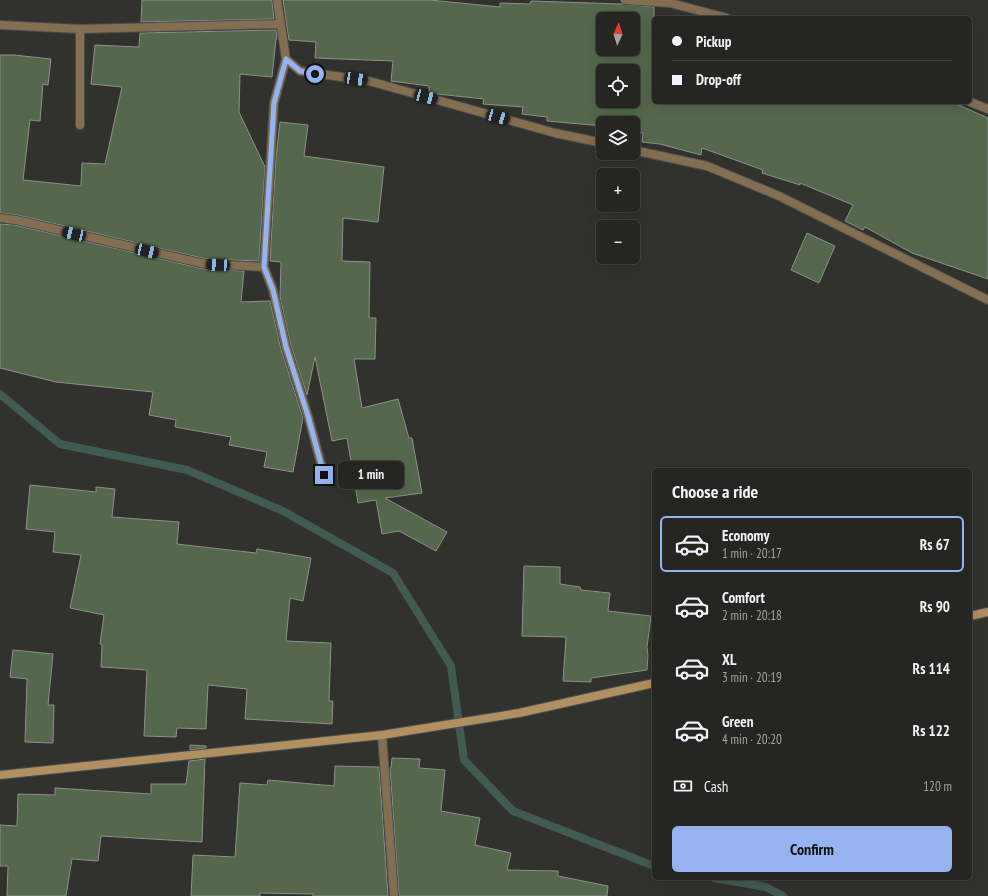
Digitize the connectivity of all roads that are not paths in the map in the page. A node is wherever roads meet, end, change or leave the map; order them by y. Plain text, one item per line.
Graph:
1 (276, 0) edge
2 (625, 0) edge
3 (719, 16) edge
4 (280, 24) junction
5 (0, 25) edge
6 (80, 29) junction
7 (286, 59) junction
8 (972, 103) edge
9 (988, 108) edge
10 (80, 125) dead end
11 (596, 142) edge
12 (640, 151) edge
13 (0, 218) edge
14 (264, 267) junction
15 (988, 300) edge
16 (324, 475) dead end
17 (988, 612) edge
18 (972, 616) edge
19 (652, 683) edge
20 (382, 735) junction
21 (0, 775) edge
22 (394, 896) edge

1 - 4 street
2 - 3 street
4 - 6 street
4 - 7 street
5 - 6 street
6 - 10 street
7 - 11 street
7 - 14 street
8 - 9 street
12 - 15 street
13 - 14 street
14 - 16 street
17 - 18 street
19 - 20 street
20 - 21 street
20 - 22 street

